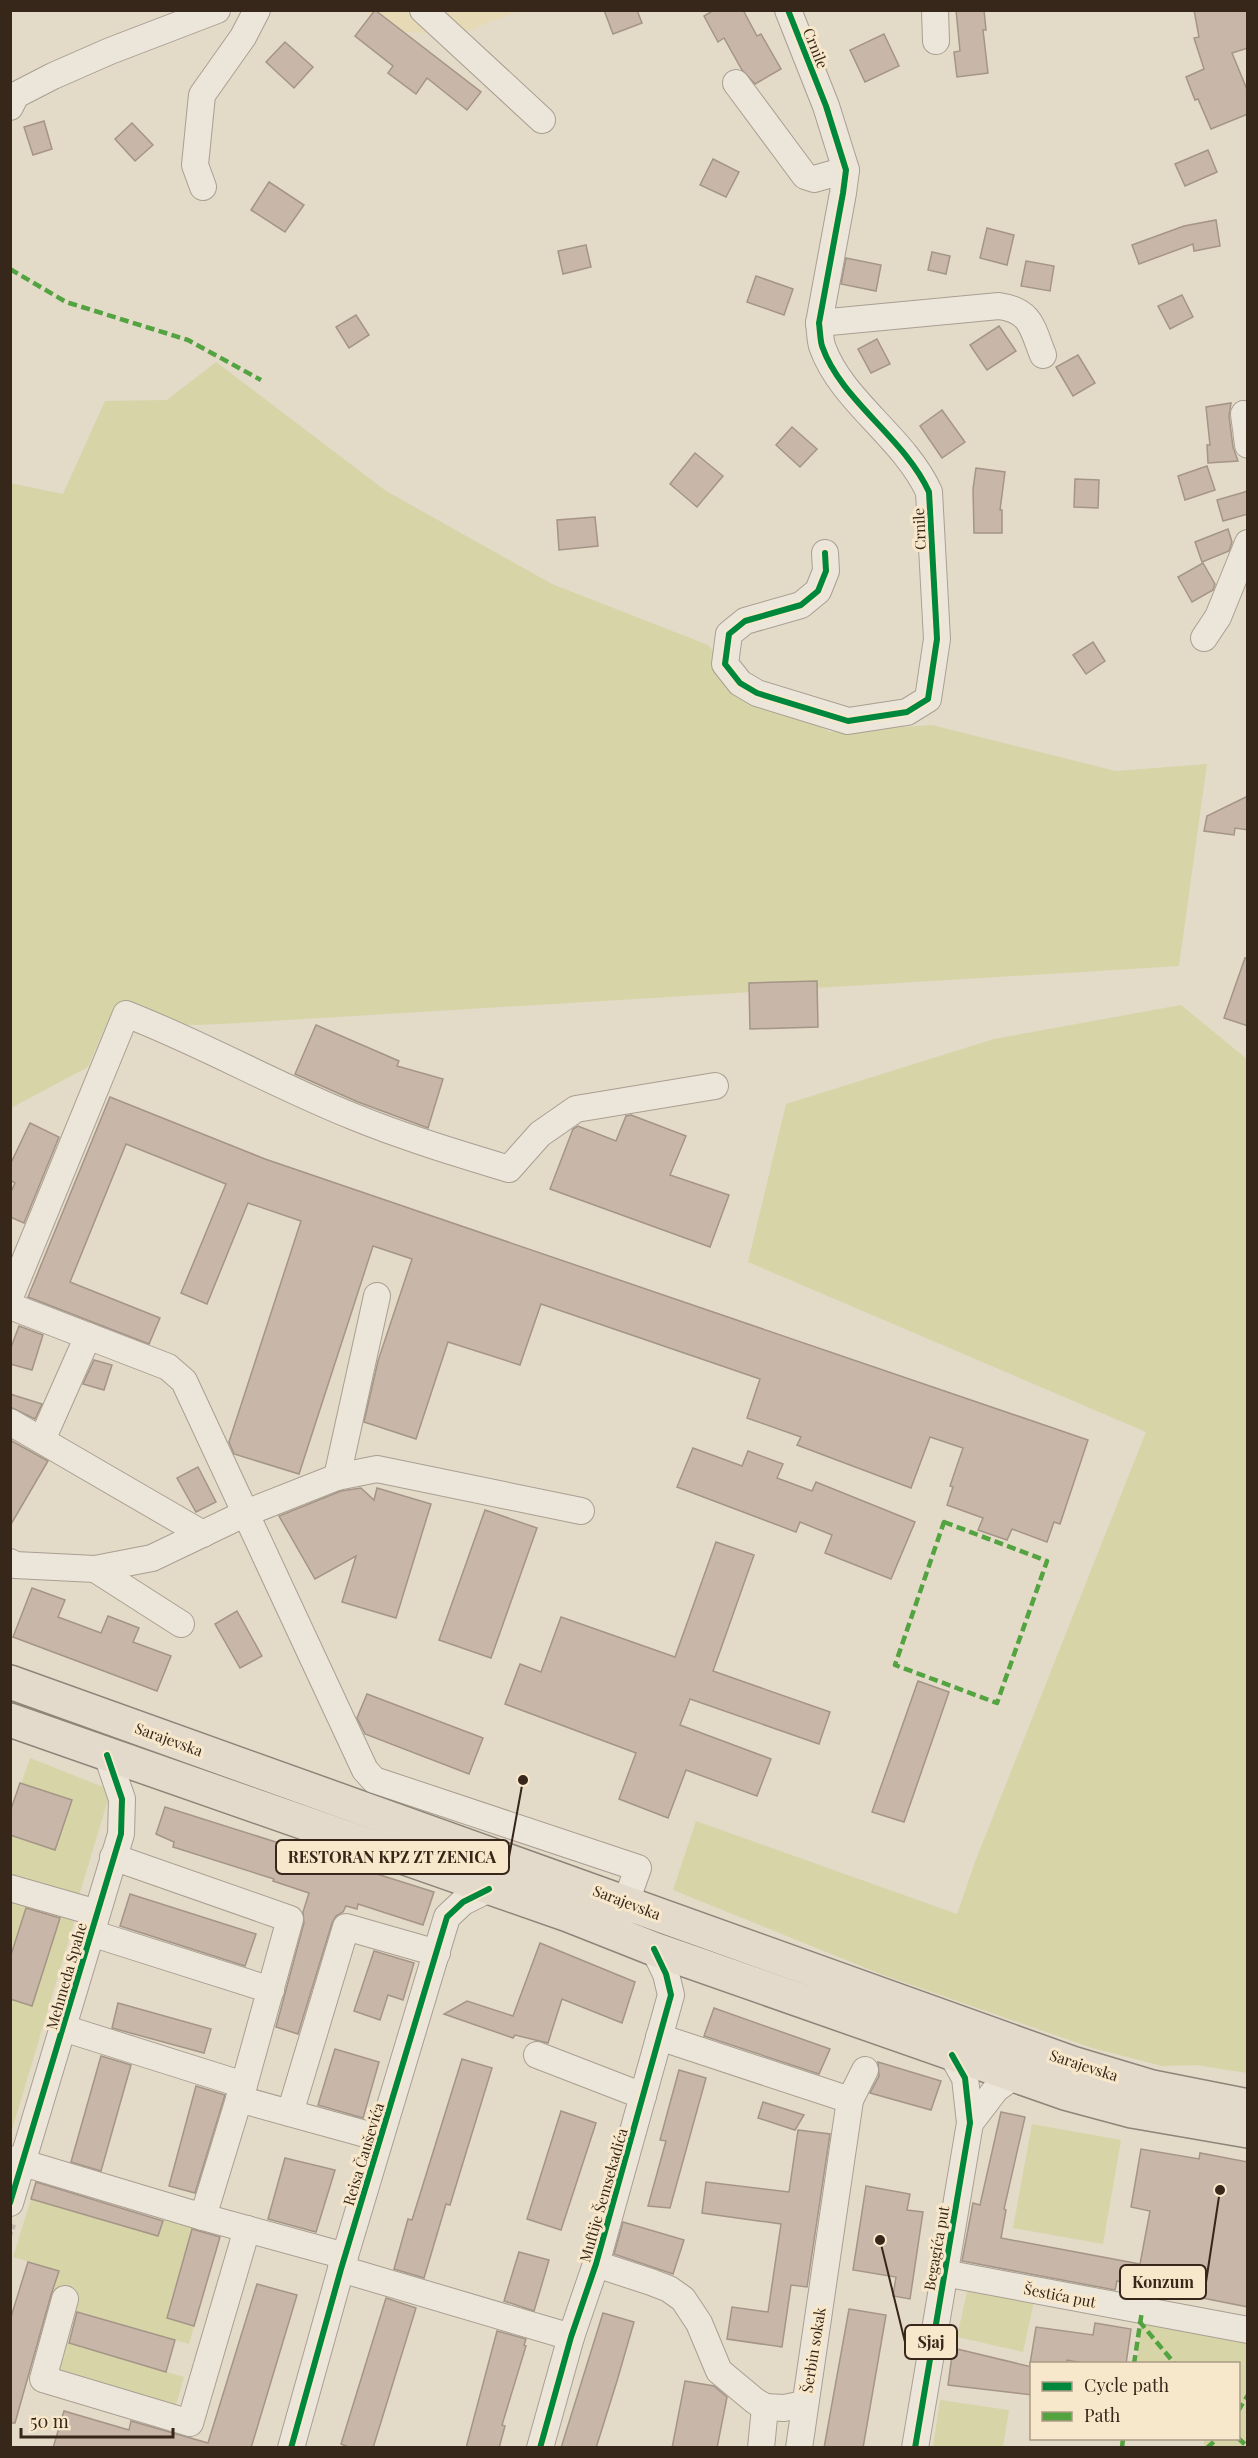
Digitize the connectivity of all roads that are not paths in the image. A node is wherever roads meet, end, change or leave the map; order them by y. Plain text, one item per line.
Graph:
1 (217, 10) edge
2 (257, 10) edge
3 (423, 10) edge
4 (788, 10) edge
5 (935, 10) edge
6 (936, 41) dead end
7 (736, 83) dead end
8 (10, 106) edge
9 (542, 120) dead end
10 (846, 170) junction
11 (203, 187) dead end
12 (819, 323) junction
13 (1043, 355) dead end
14 (1244, 414) dead end
15 (1248, 445) edge
16 (1248, 543) edge
17 (825, 552) dead end
18 (1204, 638) dead end
19 (716, 1086) dead end
20 (377, 1296) dead end
21 (10, 1297) edge
22 (10, 1306) edge
23 (88, 1336) junction
24 (10, 1422) edge
25 (42, 1440) junction
26 (337, 1477) junction
27 (581, 1511) dead end
28 (246, 1513) junction
29 (203, 1534) junction
30 (12, 1568) edge
31 (95, 1569) junction
32 (182, 1624) dead end
33 (10, 1682) edge
34 (10, 1720) edge
35 (107, 1755) junction
36 (113, 1857) junction
37 (10, 1888) edge
38 (489, 1889) junction
39 (626, 1902) junction
40 (94, 1923) junction
41 (616, 1933) junction
42 (654, 1949) junction
43 (437, 1953) junction
44 (271, 1990) junction
45 (63, 2028) junction
46 (659, 2037) junction
47 (537, 2055) dead end
48 (952, 2055) junction
49 (865, 2070) dead end
50 (1014, 2076) junction
51 (242, 2092) junction
52 (643, 2096) junction
53 (850, 2100) junction
54 (1248, 2106) edge
55 (290, 2113) junction
56 (970, 2122) junction
57 (1248, 2131) edge
58 (380, 2138) junction
59 (16, 2161) edge
60 (10, 2203) edge
61 (203, 2217) junction
62 (246, 2229) junction
63 (343, 2263) junction
64 (596, 2264) junction
65 (944, 2273) junction
66 (65, 2299) dead end
67 (1248, 2330) edge
68 (572, 2337) junction
69 (804, 2404) junction
70 (765, 2407) junction
71 (291, 2448) edge
72 (540, 2448) edge
73 (761, 2448) edge
74 (799, 2448) edge
75 (915, 2448) edge

1 - 8 street
2 - 11 street
3 - 9 street
4 - 10 street, Crnile
5 - 6 street
7 - 10 street
10 - 12 street, Crnile
12 - 13 street
12 - 17 street, Crnile
14 - 15 street
16 - 18 street
19 - 21 street
20 - 26 street
22 - 23 street
23 - 25 street
23 - 28 street
24 - 25 street
25 - 29 street
26 - 27 street
26 - 28 street
28 - 29 street
28 - 39 street
29 - 31 street
30 - 31 street
31 - 32 street
33 - 39 main road, Sarajevska
34 - 35 main road, Sarajevska
35 - 36 street, Mehmeda Spahe
35 - 38 main road, Sarajevska
36 - 40 street, Mehmeda Spahe
36 - 44 street
37 - 40 street
38 - 41 main road, Sarajevska
38 - 43 street, Reisa Čauševića
39 - 41 street
39 - 54 main road, Sarajevska
40 - 44 street
40 - 45 street, Mehmeda Spahe
41 - 42 main road, Sarajevska
42 - 46 street, Muftije Šemsekadića
42 - 48 main road, Sarajevska
43 - 55 street
43 - 58 street, Reisa Čauševića
44 - 51 street
45 - 51 street
45 - 59 street, Mehmeda Spahe
46 - 52 street, Muftije Šemsekadića
46 - 53 street
47 - 52 street
48 - 50 main road, Sarajevska
48 - 56 street, Begagića put
49 - 53 street, Šerbin sokak
50 - 56 street, Begagića put
50 - 57 main road, Sarajevska
51 - 55 street
51 - 61 street
52 - 64 street, Muftije Šemsekadića
53 - 69 street, Šerbin sokak
55 - 58 street
56 - 65 street, Begagića put
58 - 63 street, Reisa Čauševića
59 - 60 street, Mehmeda Spahe
59 - 61 street
61 - 62 street
62 - 63 street
62 - 66 street
63 - 68 street
63 - 71 street, Reisa Čauševića
64 - 68 street, Muftije Šemsekadića
64 - 70 street
65 - 67 street, Šestića put
65 - 75 street, Begagića put
68 - 72 street, Muftije Šemsekadića
69 - 70 street
69 - 74 street, Šerbin sokak
70 - 73 street

